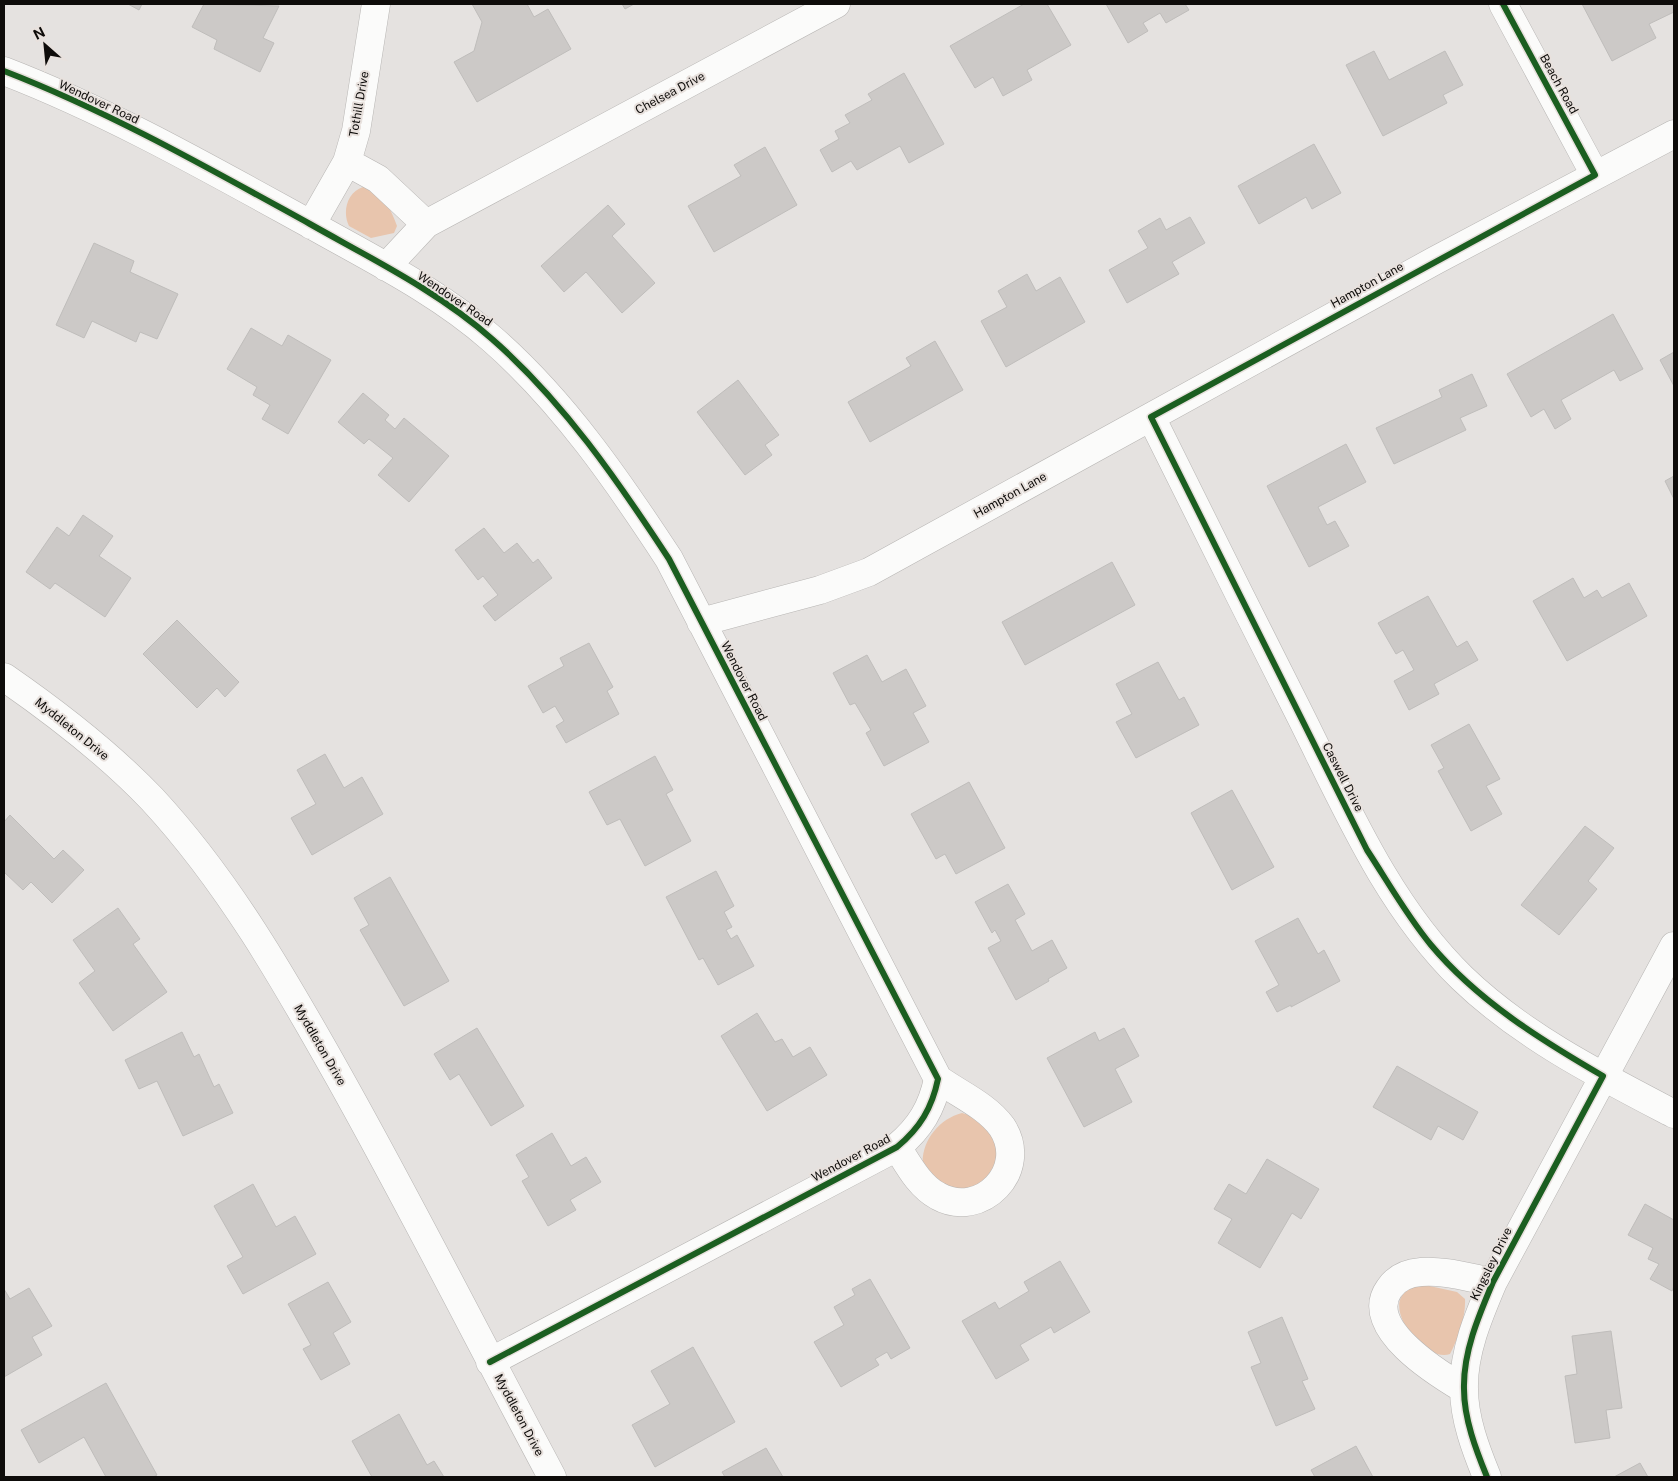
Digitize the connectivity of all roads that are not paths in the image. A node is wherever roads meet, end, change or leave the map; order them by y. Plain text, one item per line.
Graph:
1 (376, 4) edge
2 (836, 4) edge
3 (1503, 4) edge
4 (4, 71) edge
5 (1674, 134) edge
6 (347, 162) junction
7 (1595, 175) junction
8 (426, 224) junction
9 (310, 225) junction
10 (386, 267) junction
11 (1150, 417) junction
12 (701, 622) junction
13 (4, 677) edge
14 (1674, 946) edge
15 (1604, 1076) junction
16 (938, 1079) junction
17 (1674, 1114) edge
18 (897, 1147) junction
19 (1493, 1282) junction
20 (490, 1362) junction
21 (1464, 1389) junction
22 (552, 1477) edge
23 (1487, 1477) edge

1 - 6 street, Tothill Drive
2 - 8 street, Chelsea Drive
3 - 7 street, Beach Road
4 - 9 street, Wendover Road
5 - 7 street, Hampton Lane
6 - 8 street
6 - 9 street, Tothill Drive
7 - 11 street, Hampton Lane
8 - 10 street, Chelsea Drive
9 - 10 street, Wendover Road
10 - 12 street, Wendover Road
11 - 12 street, Hampton Lane
11 - 15 street, Caswell Drive
12 - 16 street, Wendover Road
13 - 20 street, Myddleton Drive
14 - 15 street, Kingsley Drive
15 - 17 street, Caswell Drive
15 - 19 street, Kingsley Drive
16 - 18 street, Wendover Road
16 - 18 street
18 - 20 street, Wendover Road
19 - 21 street, Kingsley Drive
19 - 21 street
20 - 22 street, Myddleton Drive
21 - 23 street, Kingsley Drive

